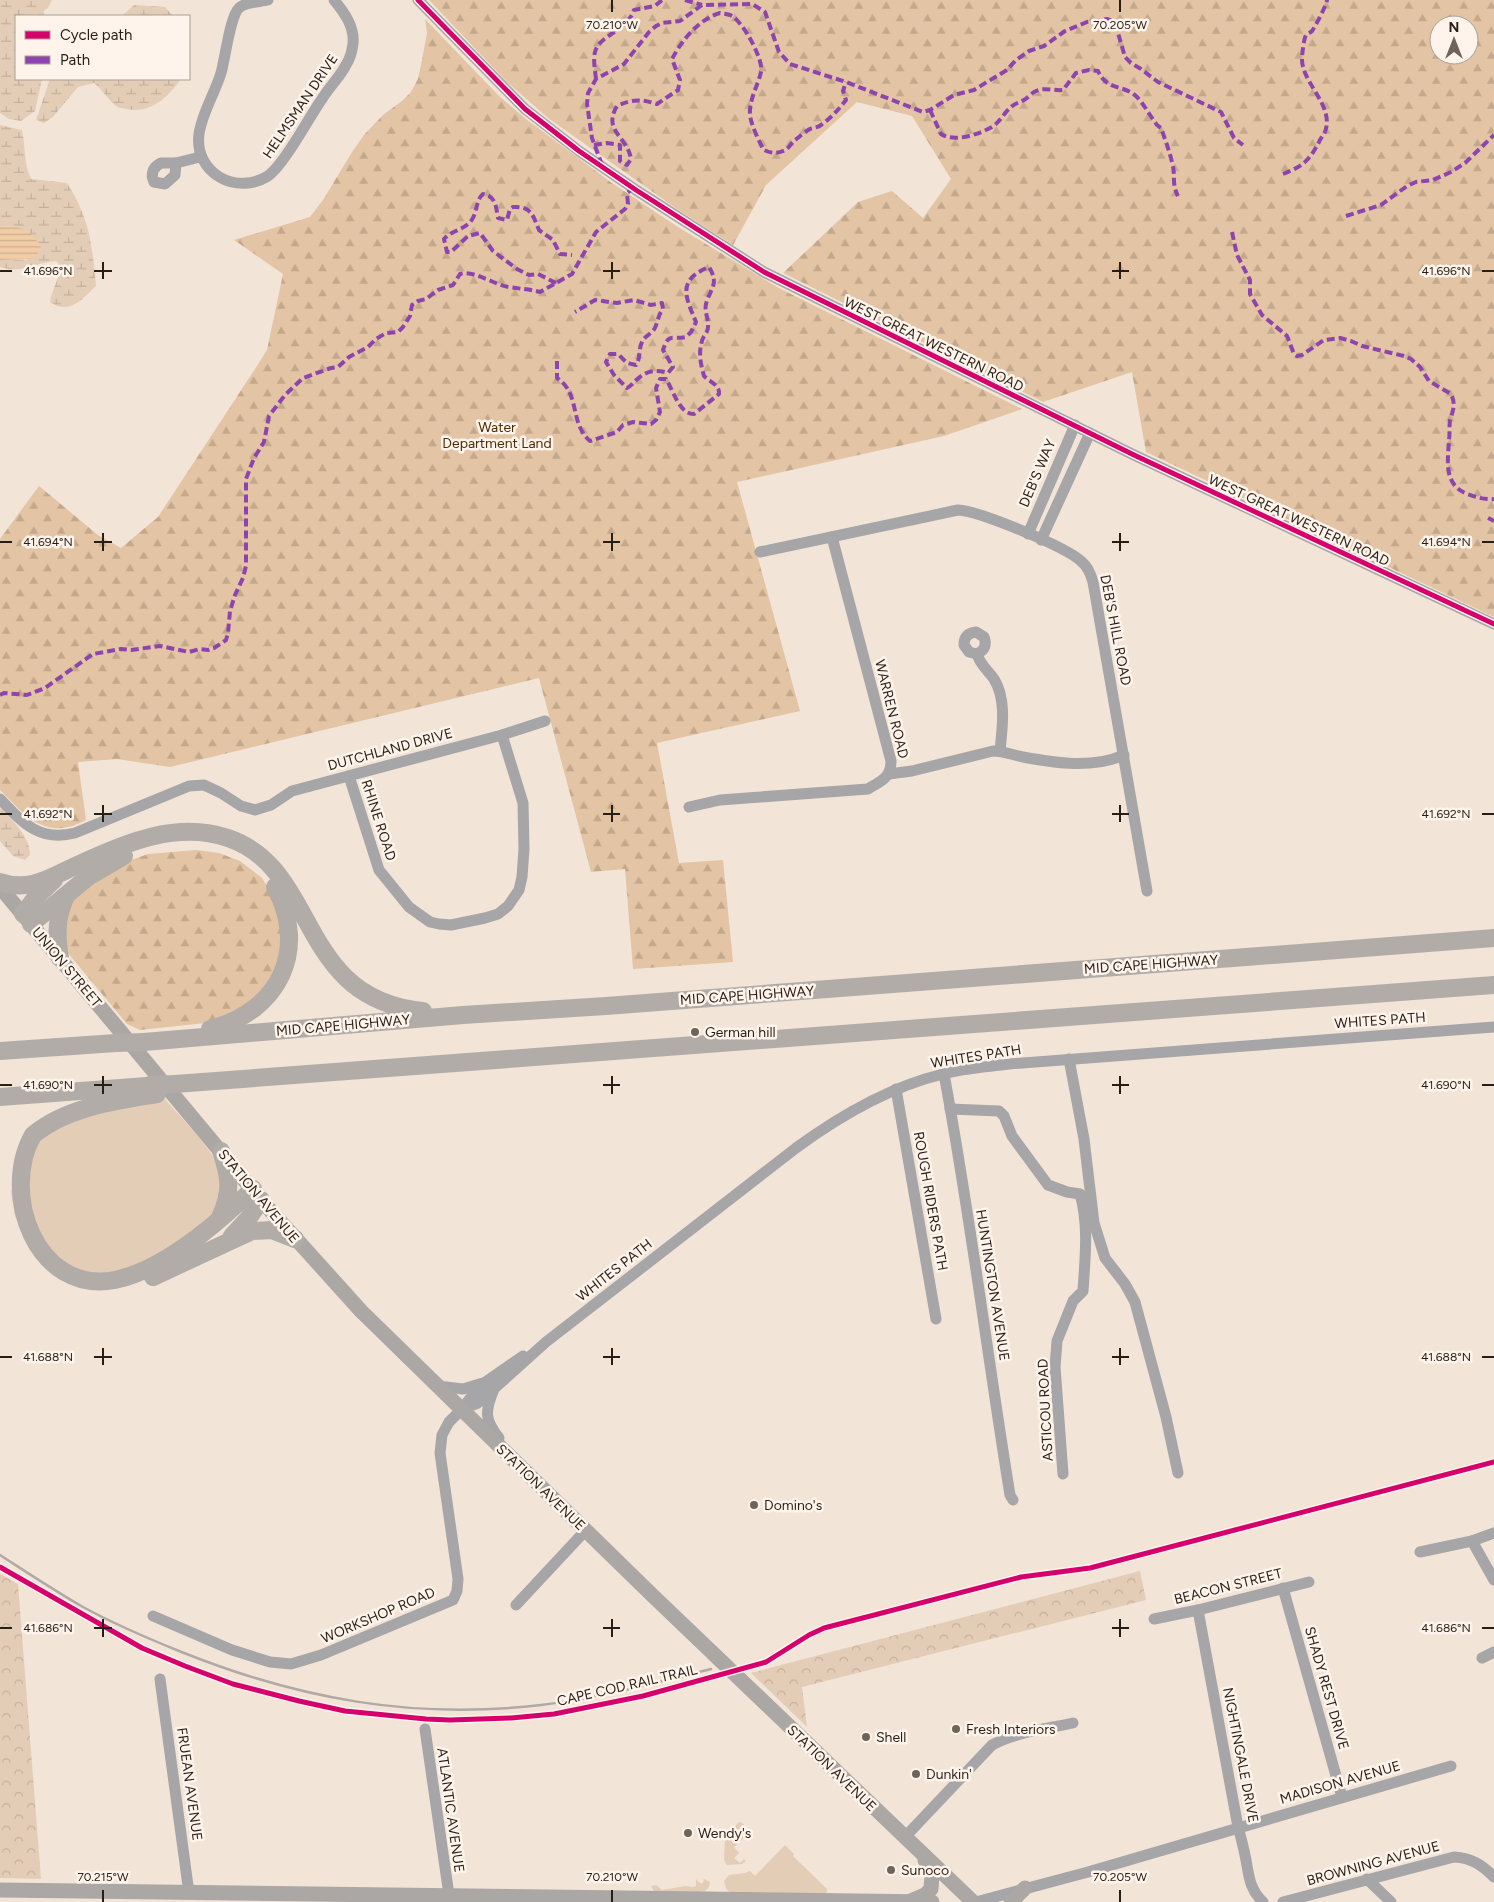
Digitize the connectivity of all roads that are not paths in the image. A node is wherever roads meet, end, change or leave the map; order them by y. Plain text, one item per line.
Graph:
1 (268, 0) edge
2 (334, 0) edge
3 (418, 0) edge
4 (240, 3) edge
5 (200, 157) junction
6 (176, 163) dead end
7 (1075, 425) junction
8 (1090, 433) junction
9 (1028, 534) junction
10 (832, 538) junction
11 (1041, 540) junction
12 (760, 552) dead end
13 (1494, 624) edge
14 (977, 654) dead end
15 (545, 721) dead end
16 (502, 735) junction
17 (1000, 751) junction
18 (1124, 755) junction
19 (889, 774) junction
20 (349, 776) junction
21 (0, 799) edge
22 (689, 807) dead end
23 (60, 874) junction
24 (0, 882) edge
25 (0, 887) edge
26 (1147, 891) dead end
27 (68, 893) junction
28 (27, 919) junction
29 (1494, 938) edge
30 (60, 958) junction
31 (1494, 985) edge
32 (463, 1015) junction
33 (1494, 1027) edge
34 (139, 1045) junction
35 (0, 1051) edge
36 (1069, 1059) junction
37 (944, 1074) junction
38 (896, 1089) junction
39 (154, 1090) junction
40 (0, 1097) edge
41 (950, 1108) junction
42 (221, 1152) junction
43 (257, 1195) junction
44 (220, 1218) junction
45 (295, 1239) junction
46 (224, 1243) junction
47 (35, 1269) dead end
48 (936, 1318) dead end
49 (491, 1384) junction
50 (438, 1386) junction
51 (462, 1409) junction
52 (525, 1471) junction
53 (1178, 1473) dead end
54 (1063, 1474) dead end
55 (1013, 1500) dead end
56 (586, 1530) junction
57 (1494, 1533) edge
58 (1472, 1541) junction
59 (1420, 1552) dead end
60 (1494, 1580) edge
61 (1309, 1582) dead end
62 (1283, 1588) junction
63 (516, 1605) dead end
64 (1198, 1610) junction
65 (153, 1616) dead end
66 (1154, 1619) dead end
67 (1494, 1652) edge
68 (1482, 1658) dead end
69 (160, 1679) dead end
70 (1074, 1723) dead end
71 (424, 1729) dead end
72 (1450, 1766) dead end
73 (1342, 1797) junction
74 (1238, 1828) junction
75 (905, 1837) junction
76 (920, 1852) junction
77 (1494, 1877) edge
78 (1367, 1879) junction
79 (1025, 1888) junction
80 (0, 1890) edge
81 (189, 1893) junction
82 (455, 1897) edge
83 (261, 1898) edge
84 (375, 1898) edge
85 (524, 1899) edge
86 (626, 1900) edge
87 (729, 1900) edge
88 (908, 1902) edge
89 (932, 1902) edge
90 (974, 1902) edge
91 (1011, 1902) edge
92 (1263, 1902) edge
93 (1283, 1902) edge
94 (1391, 1902) edge

1 - 4 street
2 - 5 street, HELMSMAN DRIVE
3 - 7 street, WEST GREAT WESTERN ROAD
4 - 5 street
5 - 6 street
7 - 8 street, WEST GREAT WESTERN ROAD
7 - 9 street, DEB'S WAY
8 - 11 street
8 - 13 street, WEST GREAT WESTERN ROAD
9 - 10 street, DEB'S HILL ROAD
9 - 11 street, DEB'S HILL ROAD
10 - 12 street, DEB'S HILL ROAD
10 - 19 street, WARREN ROAD
11 - 18 street, DEB'S HILL ROAD
14 - 17 street
15 - 16 street, DUTCHLAND DRIVE
16 - 20 street, DUTCHLAND DRIVE
16 - 20 street, RHINE ROAD
17 - 18 street
17 - 19 street
18 - 26 street, DEB'S HILL ROAD
19 - 22 street, WARREN ROAD
20 - 21 street, DUTCHLAND DRIVE
23 - 24 highway
23 - 28 highway
23 - 32 highway
25 - 28 main road, UNION STREET
27 - 28 highway
27 - 30 highway
27 - 34 highway
28 - 30 main road, UNION STREET
29 - 32 highway, MID CAPE HIGHWAY
30 - 34 main road, UNION STREET
31 - 39 highway, bridge
32 - 34 highway, MID CAPE HIGHWAY
33 - 36 street, WHITES PATH
34 - 35 highway, MID CAPE HIGHWAY, bridge
34 - 42 main road, STATION AVENUE
36 - 37 street, WHITES PATH
36 - 53 street
37 - 38 street, WHITES PATH
37 - 41 street, HUNTINGTON AVENUE
38 - 48 street, ROUGH RIDERS PATH
38 - 49 street, WHITES PATH
39 - 40 highway
39 - 44 highway
41 - 54 street, ASTICOU ROAD
41 - 55 street, HUNTINGTON AVENUE
42 - 43 main road, STATION AVENUE
42 - 44 highway
43 - 44 highway
43 - 45 main road, STATION AVENUE
43 - 46 highway
45 - 46 highway
45 - 50 main road, STATION AVENUE
46 - 47 highway
49 - 50 street
49 - 51 street, WHITES PATH
49 - 52 street
50 - 51 main road, STATION AVENUE
51 - 52 main road, STATION AVENUE
51 - 65 street, WORKSHOP ROAD
52 - 56 main road, STATION AVENUE
56 - 63 street
56 - 75 main road, STATION AVENUE
57 - 58 street
58 - 59 street
58 - 60 street
61 - 62 street, BEACON STREET
62 - 64 street, BEACON STREET
62 - 73 street, SHADY REST DRIVE
64 - 66 street, BEACON STREET
64 - 74 street, NIGHTINGALE DRIVE
67 - 68 street
69 - 81 street, FRUEAN AVENUE
70 - 75 street
71 - 82 street, ATLANTIC AVENUE
72 - 73 street, MADISON AVENUE
73 - 74 street, MADISON AVENUE
74 - 79 street, MADISON AVENUE
74 - 92 street, NIGHTINGALE DRIVE
75 - 76 main road, STATION AVENUE
76 - 88 main road
76 - 90 main road, STATION AVENUE
77 - 78 street, BROWNING AVENUE
78 - 93 street, BROWNING AVENUE
78 - 94 street
79 - 90 street, MADISON AVENUE
79 - 91 main road
80 - 81 main road
81 - 83 main road
82 - 84 main road
82 - 85 main road
83 - 84 main road
85 - 86 main road
86 - 87 main road
87 - 88 main road
88 - 89 main road

